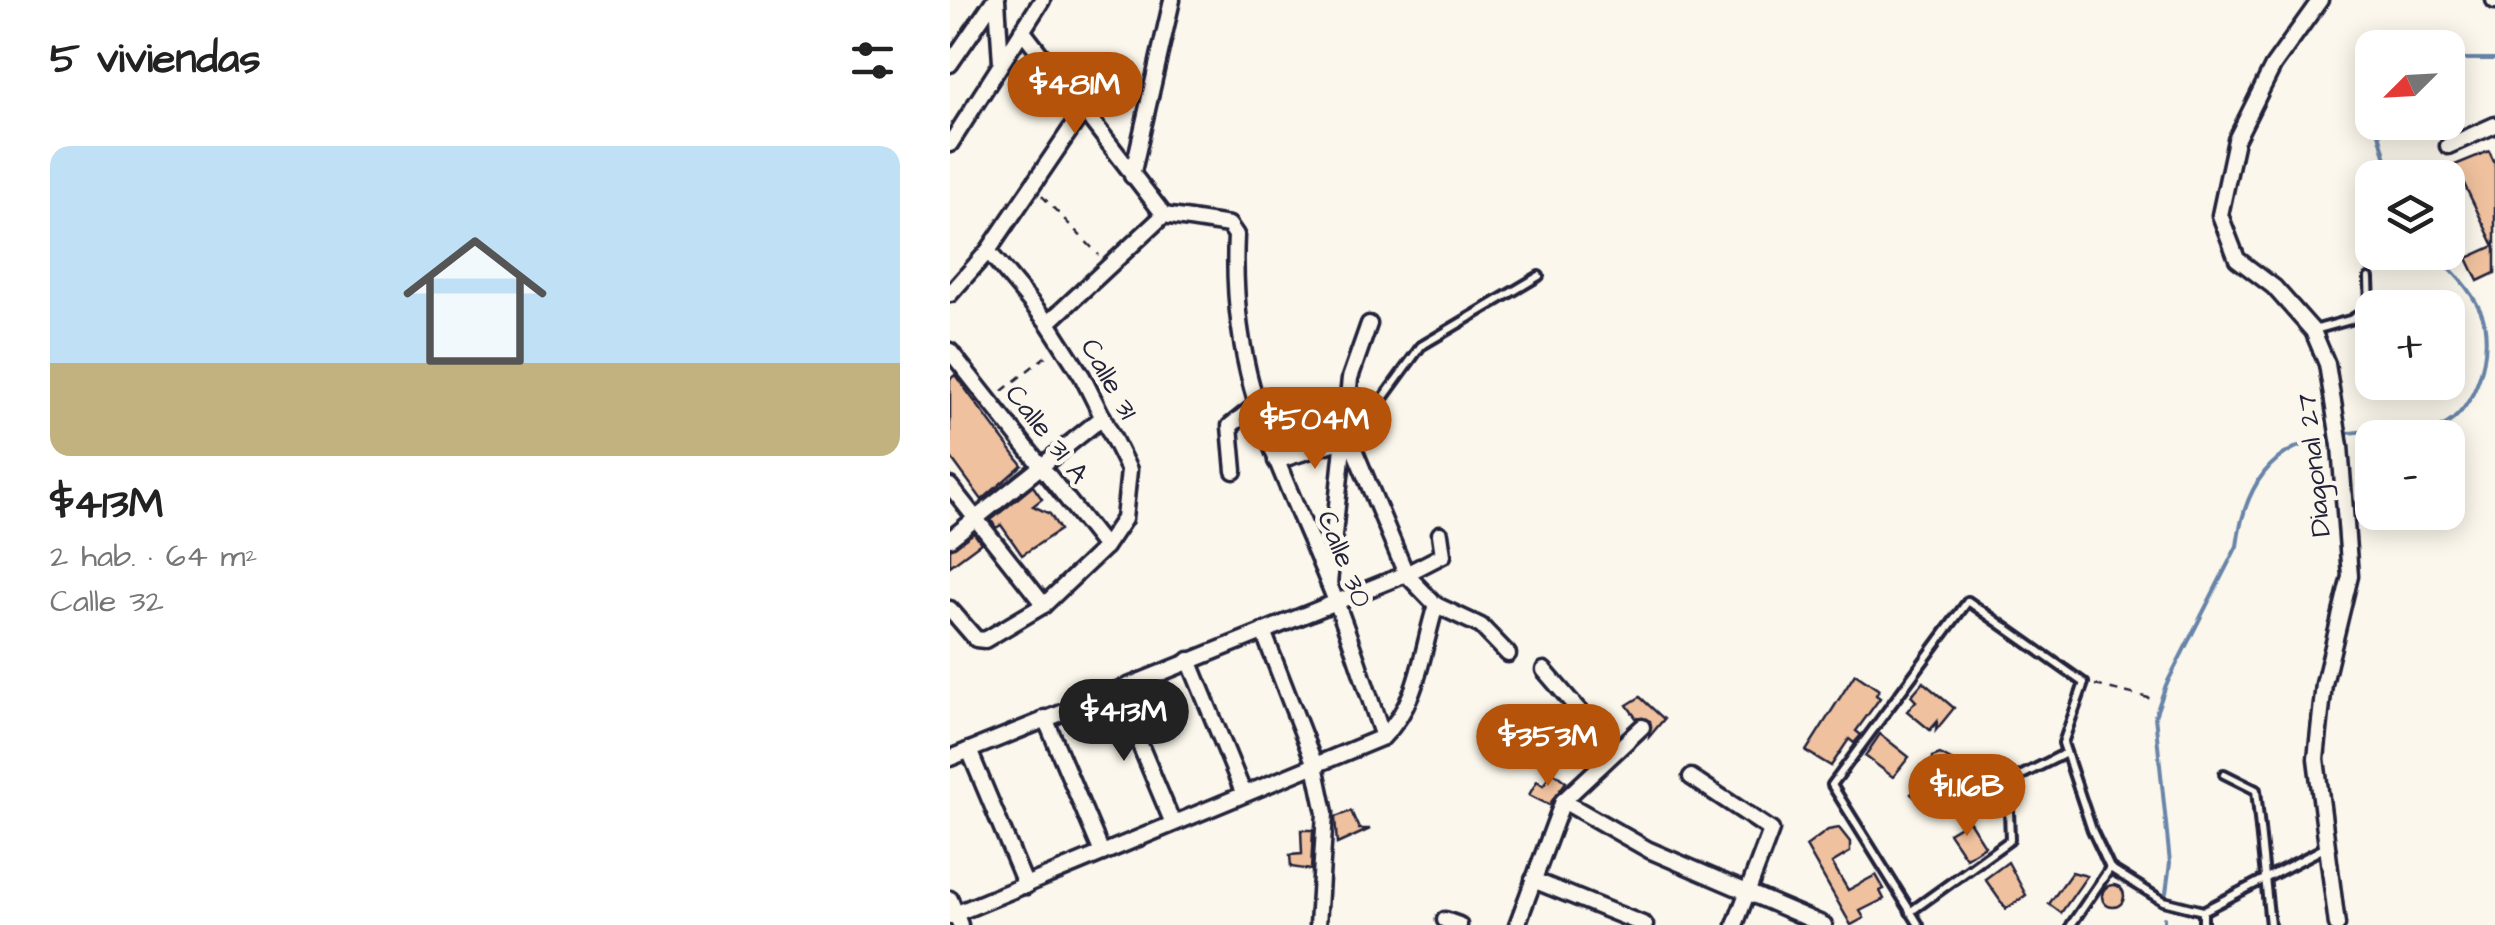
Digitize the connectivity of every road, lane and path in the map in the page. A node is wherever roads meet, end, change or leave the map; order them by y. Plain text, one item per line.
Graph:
1 (996, 0) edge
2 (1042, 0) edge
3 (1172, 0) edge
4 (2320, 0) edge
5 (1022, 30) junction
6 (950, 64) edge
7 (1001, 64) junction
8 (1083, 111) junction
9 (2495, 125) edge
10 (950, 144) edge
11 (2448, 146) dead end
12 (1132, 176) junction
13 (1033, 188) junction
14 (1164, 216) junction
15 (988, 251) junction
16 (1108, 267) junction
17 (1540, 276) dead end
18 (2370, 278) dead end
19 (950, 294) edge
20 (1048, 323) junction
21 (1368, 324) dead end
22 (2313, 331) junction
23 (1062, 344) junction
24 (950, 351) edge
25 (989, 401) junction
26 (1254, 406) junction
27 (1103, 417) junction
28 (1346, 441) junction
29 (1276, 461) junction
30 (1041, 468) junction
31 (1234, 471) dead end
32 (950, 486) edge
33 (975, 520) junction
34 (1440, 534) dead end
35 (950, 539) edge
36 (1105, 547) junction
37 (1406, 574) junction
38 (1332, 593) junction
39 (1436, 604) junction
40 (1044, 605) junction
41 (950, 609) edge
42 (1262, 631) junction
43 (1508, 654) dead end
44 (1190, 660) junction
45 (1544, 670) dead end
46 (2084, 682) junction
47 (1117, 690) junction
48 (2157, 700) dead end
49 (1045, 718) junction
50 (1642, 726) dead end
51 (1383, 737) junction
52 (970, 750) junction
53 (1614, 750) junction
54 (2066, 754) junction
55 (950, 758) edge
56 (1314, 765) junction
57 (2224, 774) dead end
58 (1691, 777) dead end
59 (1243, 792) junction
60 (1563, 801) junction
61 (1172, 821) junction
62 (2325, 847) junction
63 (1102, 853) junction
64 (2110, 868) junction
65 (1534, 880) junction
66 (2264, 883) junction
67 (1026, 886) junction
68 (1746, 894) junction
69 (1910, 912) junction
70 (2204, 912) junction
71 (954, 913) edge
72 (1318, 925) edge
73 (1517, 925) edge
74 (1645, 925) edge
75 (1735, 925) edge
76 (1824, 925) edge
77 (1919, 925) edge
78 (2071, 925) edge
79 (2203, 925) edge
80 (2270, 925) edge
81 (2337, 925) edge

1 - 6 street
1 - 7 street
2 - 5 street
3 - 12 street
4 - 22 street, Diagonal 27
5 - 7 street
5 - 8 street
7 - 10 street
8 - 12 street
8 - 13 street
9 - 11 street
12 - 14 street
13 - 15 street
13 - 16 path
14 - 16 street
14 - 26 street, Calle 30
15 - 19 street
15 - 20 street, Calle 31
16 - 20 street
17 - 28 lane
18 - 22 lane
20 - 23 street, Calle 31
21 - 28 street
22 - 62 street, Diagonal 27
23 - 25 path
23 - 27 street, Calle 31
24 - 25 street, Calle 31 A
25 - 30 street, Calle 31 A
26 - 29 street, Calle 30
26 - 31 street
27 - 30 street
27 - 36 street, Calle 31
28 - 29 street
28 - 37 street
28 - 38 street
29 - 38 street, Calle 30
30 - 33 street
30 - 36 street, Calle 31 A
32 - 33 street
33 - 35 street
33 - 40 street
34 - 37 street
36 - 40 street
37 - 38 street
37 - 39 street
38 - 42 street
38 - 51 street, Calle 30
39 - 43 street
39 - 51 street
40 - 41 street
42 - 44 street
42 - 56 street
44 - 47 street
44 - 59 street
45 - 53 street
46 - 48 path
46 - 54 lane
46 - 69 lane
47 - 49 street
47 - 61 street
49 - 52 street
49 - 63 street
50 - 53 street
51 - 56 street
52 - 55 street
52 - 67 street
53 - 60 street
54 - 64 lane
54 - 69 lane
56 - 59 street
56 - 72 street
57 - 66 lane
58 - 68 street
59 - 61 street
60 - 65 street
60 - 68 street
61 - 63 street
62 - 66 lane
62 - 81 street, Diagonal 27
63 - 67 street
64 - 70 lane
64 - 78 lane
65 - 73 street
65 - 74 street
66 - 70 lane
66 - 80 lane
67 - 71 street
68 - 75 street
68 - 76 street
69 - 77 lane
70 - 79 lane

